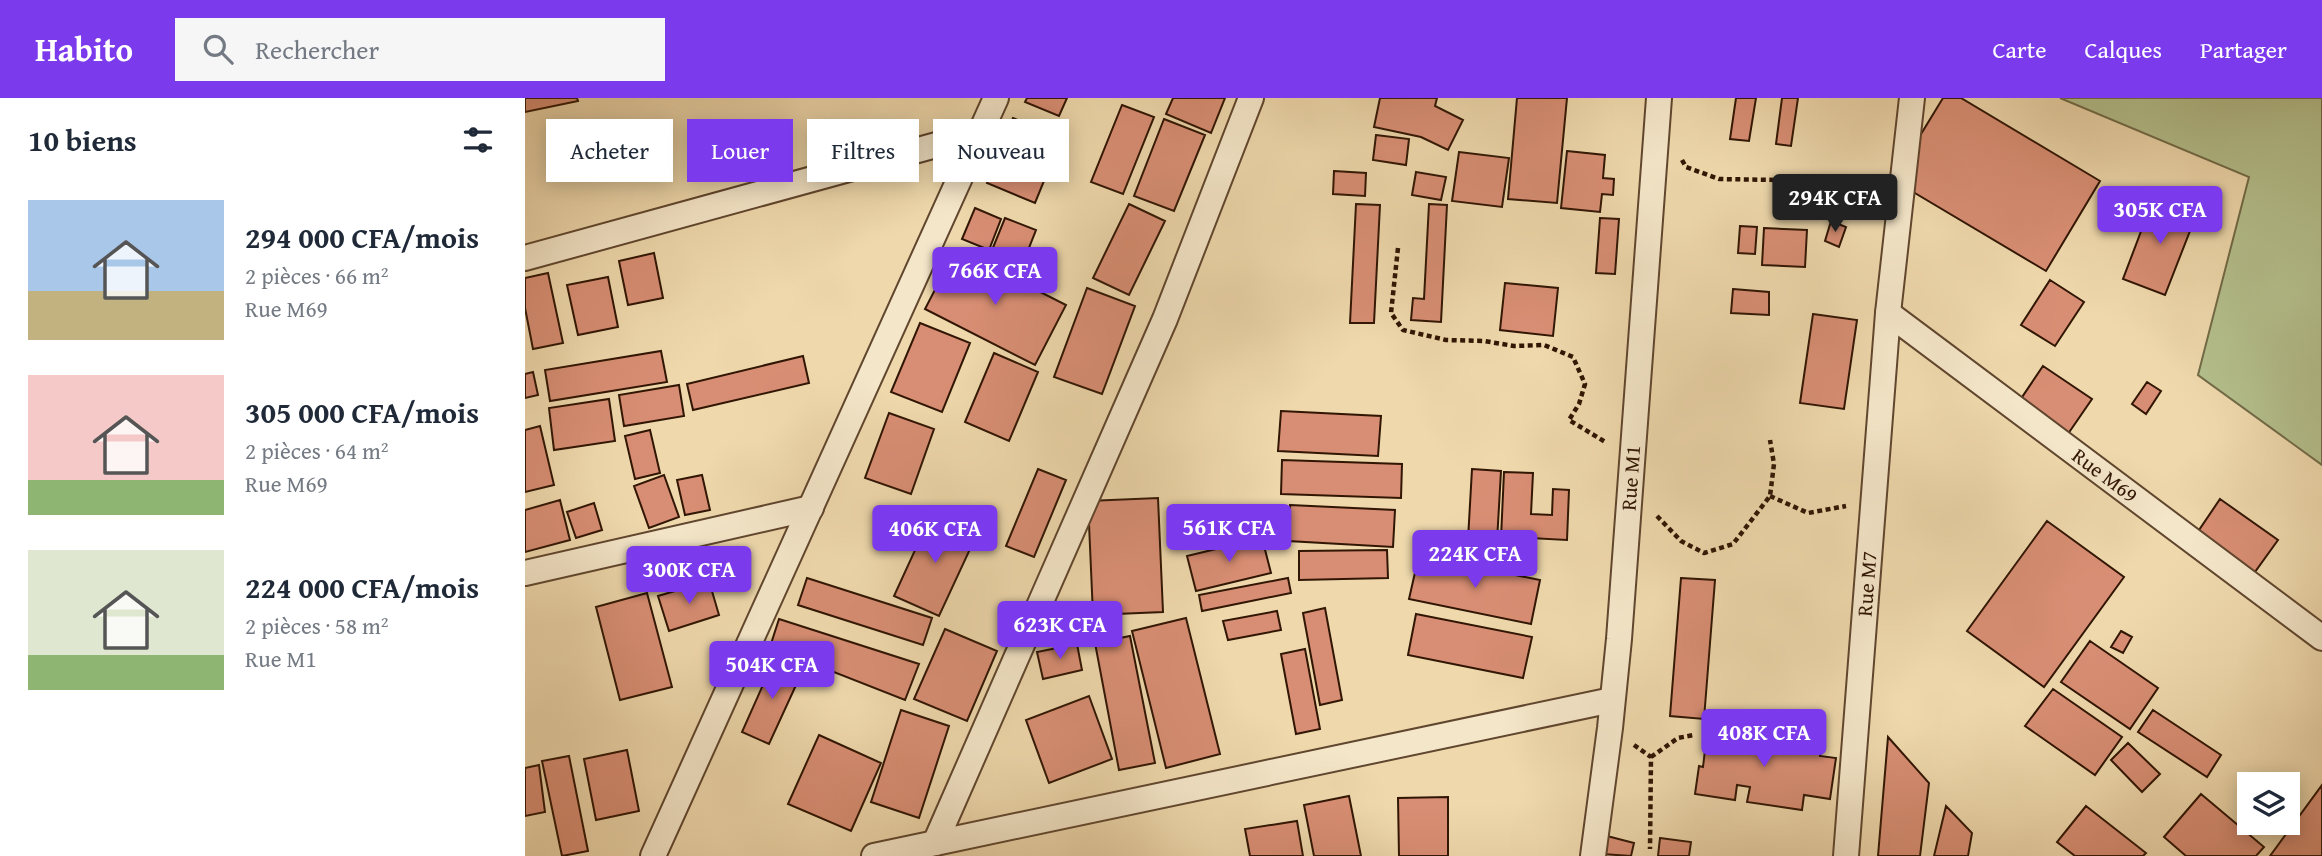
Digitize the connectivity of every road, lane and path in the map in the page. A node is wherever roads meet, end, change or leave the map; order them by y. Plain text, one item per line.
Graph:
1 (996, 98) edge
2 (1251, 98) edge
3 (1659, 98) edge
4 (1912, 98) edge
5 (986, 119) edge
6 (933, 146) edge
7 (1681, 156) dead end
8 (1780, 180) dead end
9 (958, 182) edge
10 (1398, 248) dead end
11 (525, 258) edge
12 (1888, 313) junction
13 (1770, 440) dead end
14 (1631, 469) junction
15 (1770, 496) junction
16 (1850, 505) dead end
17 (811, 508) junction
18 (1653, 510) dead end
19 (525, 573) edge
20 (2322, 638) edge
21 (1612, 700) junction
22 (1610, 728) junction
23 (1694, 735) dead end
24 (1651, 757) junction
25 (935, 843) junction
26 (1650, 849) dead end
27 (653, 856) edge
28 (874, 856) edge
29 (1593, 856) edge
30 (1846, 856) edge

1 - 5 street
2 - 25 street
3 - 14 street, Rue M1
4 - 12 street, Rue M7
6 - 11 street
7 - 8 path
9 - 17 street
10 - 14 path
12 - 20 street, Rue M69
12 - 30 street, Rue M7
13 - 15 path
14 - 21 street, Rue M1
15 - 16 path
15 - 18 path
17 - 19 street
17 - 27 street
21 - 22 street, Rue M1
21 - 25 street
22 - 24 path
22 - 29 street, Rue M1
23 - 24 path
24 - 26 path
25 - 28 street

